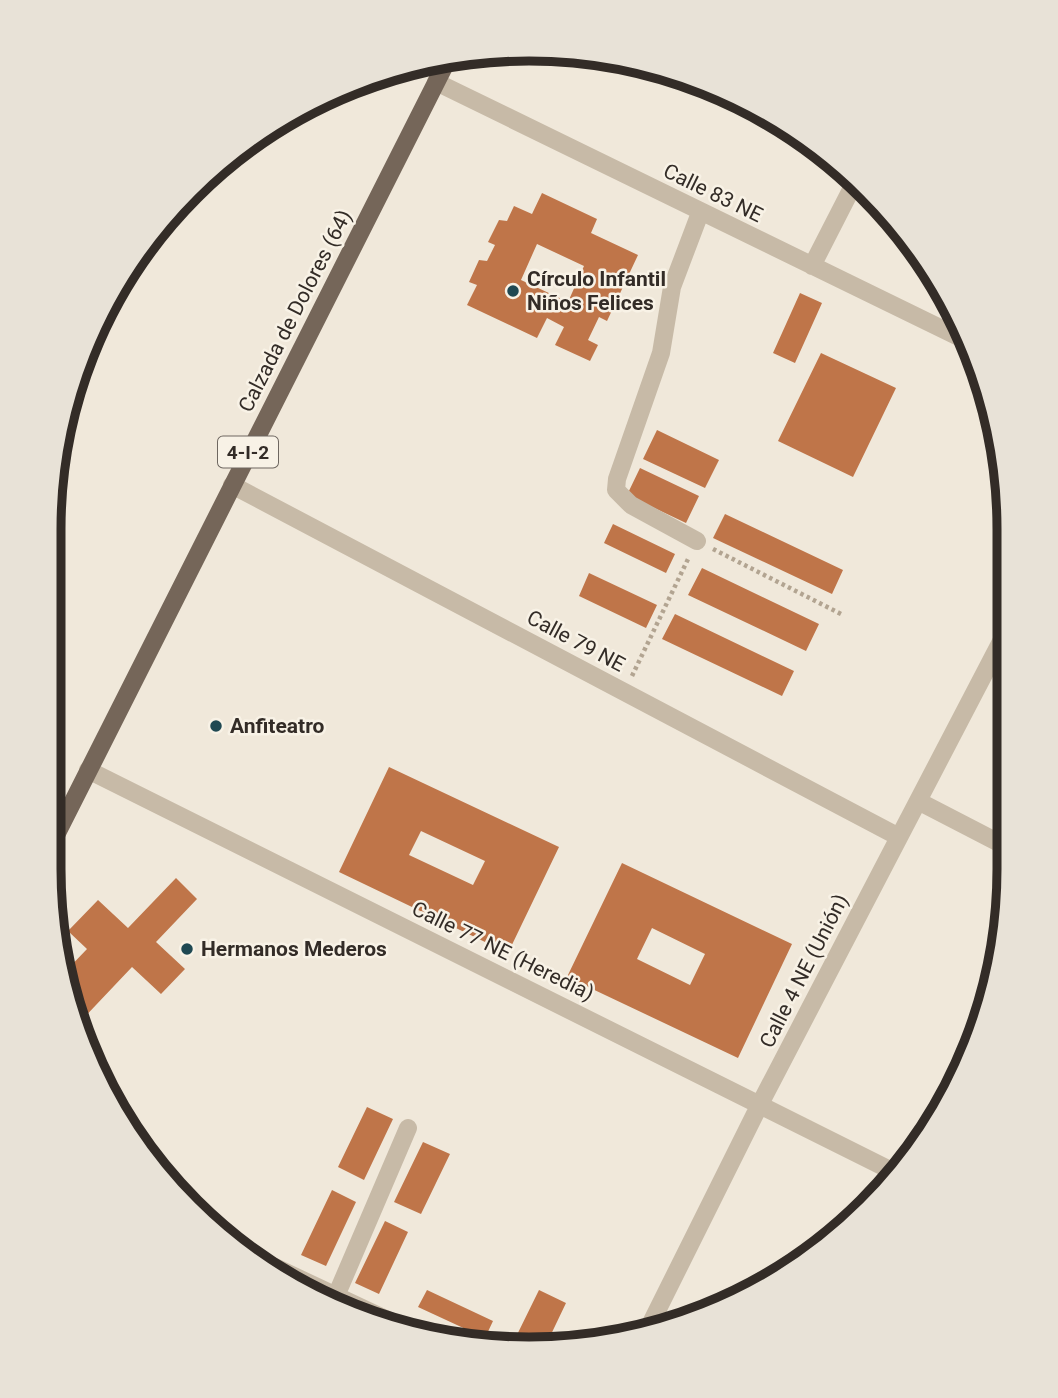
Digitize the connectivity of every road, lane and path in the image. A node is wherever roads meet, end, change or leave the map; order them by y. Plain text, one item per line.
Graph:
1 (443, 69) edge
2 (436, 82) junction
3 (851, 190) edge
4 (700, 213) junction
5 (812, 266) junction
6 (955, 335) edge
7 (232, 485) junction
8 (697, 541) junction
9 (843, 615) dead end
10 (997, 649) edge
11 (624, 692) junction
12 (88, 770) junction
13 (918, 801) junction
14 (61, 825) edge
15 (899, 837) junction
16 (997, 842) edge
17 (760, 1104) junction
18 (408, 1128) dead end
19 (888, 1169) edge
20 (336, 1296) edge
21 (652, 1320) edge

1 - 2 main road, Calzada de Dolores (64) / 4-I-2
2 - 4 street, Calle 83 NE
2 - 7 main road, Calzada de Dolores (64) / 4-I-2
3 - 5 street
4 - 5 street, Calle 83 NE
4 - 8 street
5 - 6 street, Calle 83 NE
7 - 11 street, Calle 79 NE
7 - 12 main road, Calzada de Dolores (64) / 4-I-2
8 - 9 path
8 - 11 path
10 - 13 street, Calle 4 NE (Unión)
11 - 15 street, Calle 79 NE
12 - 14 main road, Calzada de Dolores (64) / 4-I-2
12 - 17 street, Calle 77 NE (Heredia)
13 - 15 street, Calle 4 NE (Unión)
13 - 16 street
15 - 17 street, Calle 4 NE (Unión)
17 - 19 street, Calle 77 NE (Heredia)
17 - 21 street, Calle 4 NE (Unión)
18 - 20 street

